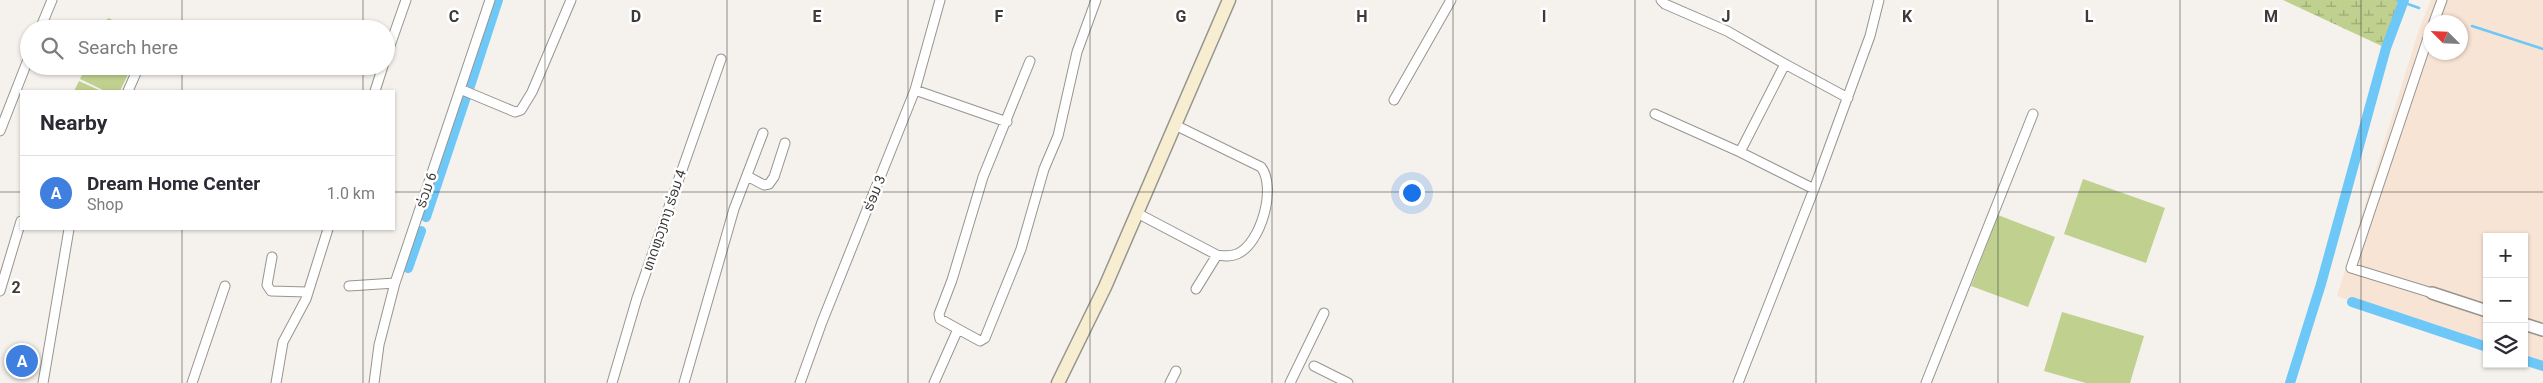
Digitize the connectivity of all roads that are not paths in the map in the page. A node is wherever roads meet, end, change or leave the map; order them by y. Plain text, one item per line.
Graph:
1 (52, 0) edge
2 (406, 0) edge
3 (490, 0) edge
4 (571, 0) edge
5 (940, 0) edge
6 (1096, 0) edge
7 (1229, 0) edge
8 (1451, 0) edge
9 (1661, 0) edge
10 (1879, 0) edge
11 (2442, 0) edge
12 (2437, 15) edge
13 (44, 20) edge
14 (395, 31) edge
15 (2423, 53) edge
16 (721, 59) dead end
17 (1030, 61) dead end
18 (1785, 64) junction
19 (22, 75) edge
20 (135, 75) edge
21 (380, 75) edge
22 (460, 89) junction
23 (128, 90) edge
24 (375, 90) edge
25 (916, 90) junction
26 (1848, 98) junction
27 (1394, 100) dead end
28 (1655, 114) dead end
29 (2033, 114) dead end
30 (1006, 122) junction
31 (1175, 125) junction
32 (0, 131) edge
33 (763, 133) dead end
34 (785, 143) dead end
35 (1740, 152) junction
36 (747, 176) junction
37 (1814, 189) junction
38 (1138, 213) junction
39 (20, 224) edge
40 (69, 230) edge
41 (328, 230) edge
42 (1217, 255) junction
43 (272, 257) dead end
44 (395, 283) junction
45 (225, 286) dead end
46 (349, 286) dead end
47 (1196, 289) dead end
48 (0, 291) edge
49 (307, 292) junction
50 (2432, 292) joint
51 (2483, 310) edge
52 (1324, 313) dead end
53 (2528, 325) edge
54 (958, 329) junction
55 (2543, 330) edge
56 (1314, 366) dead end
57 (1176, 371) dead end
58 (43, 383) edge
59 (192, 383) edge
60 (276, 383) edge
61 (374, 383) edge
62 (612, 383) edge
63 (684, 383) edge
64 (800, 383) edge
65 (934, 383) edge
66 (1058, 383) edge
67 (1170, 383) edge
68 (1290, 383) edge
69 (1348, 383) edge
70 (1738, 383) edge
71 (1926, 383) edge

1 - 13 street
2 - 14 street
3 - 22 street, ຮ່ວມ 6
4 - 22 street
5 - 25 street, ຮ່ອມ 3
6 - 54 street
7 - 31 main road
8 - 27 street
9 - 18 street
10 - 26 street
11 - 12 street
15 - 50 street
16 - 62 street, ທາດຫຼວງກາງ ຮ່ອມ 4
17 - 30 street
18 - 26 street
18 - 35 street
19 - 32 street
20 - 23 street
21 - 24 street
22 - 44 street, ຮ່ວມ 6
25 - 30 street
25 - 64 street, ຮ່ອມ 3
26 - 37 street
28 - 35 street
29 - 71 street
30 - 54 street
31 - 38 main road
31 - 42 street
33 - 36 street
34 - 36 street
35 - 37 street
36 - 63 street
37 - 70 street
38 - 42 street
38 - 66 main road
39 - 48 street
40 - 58 street
41 - 49 street
42 - 47 street
43 - 49 street
44 - 46 street
44 - 61 street, ຮ່ວມ 6
45 - 59 street
49 - 60 street
50 - 51 street
52 - 68 street
53 - 55 street
54 - 65 street
56 - 69 street
57 - 67 street

